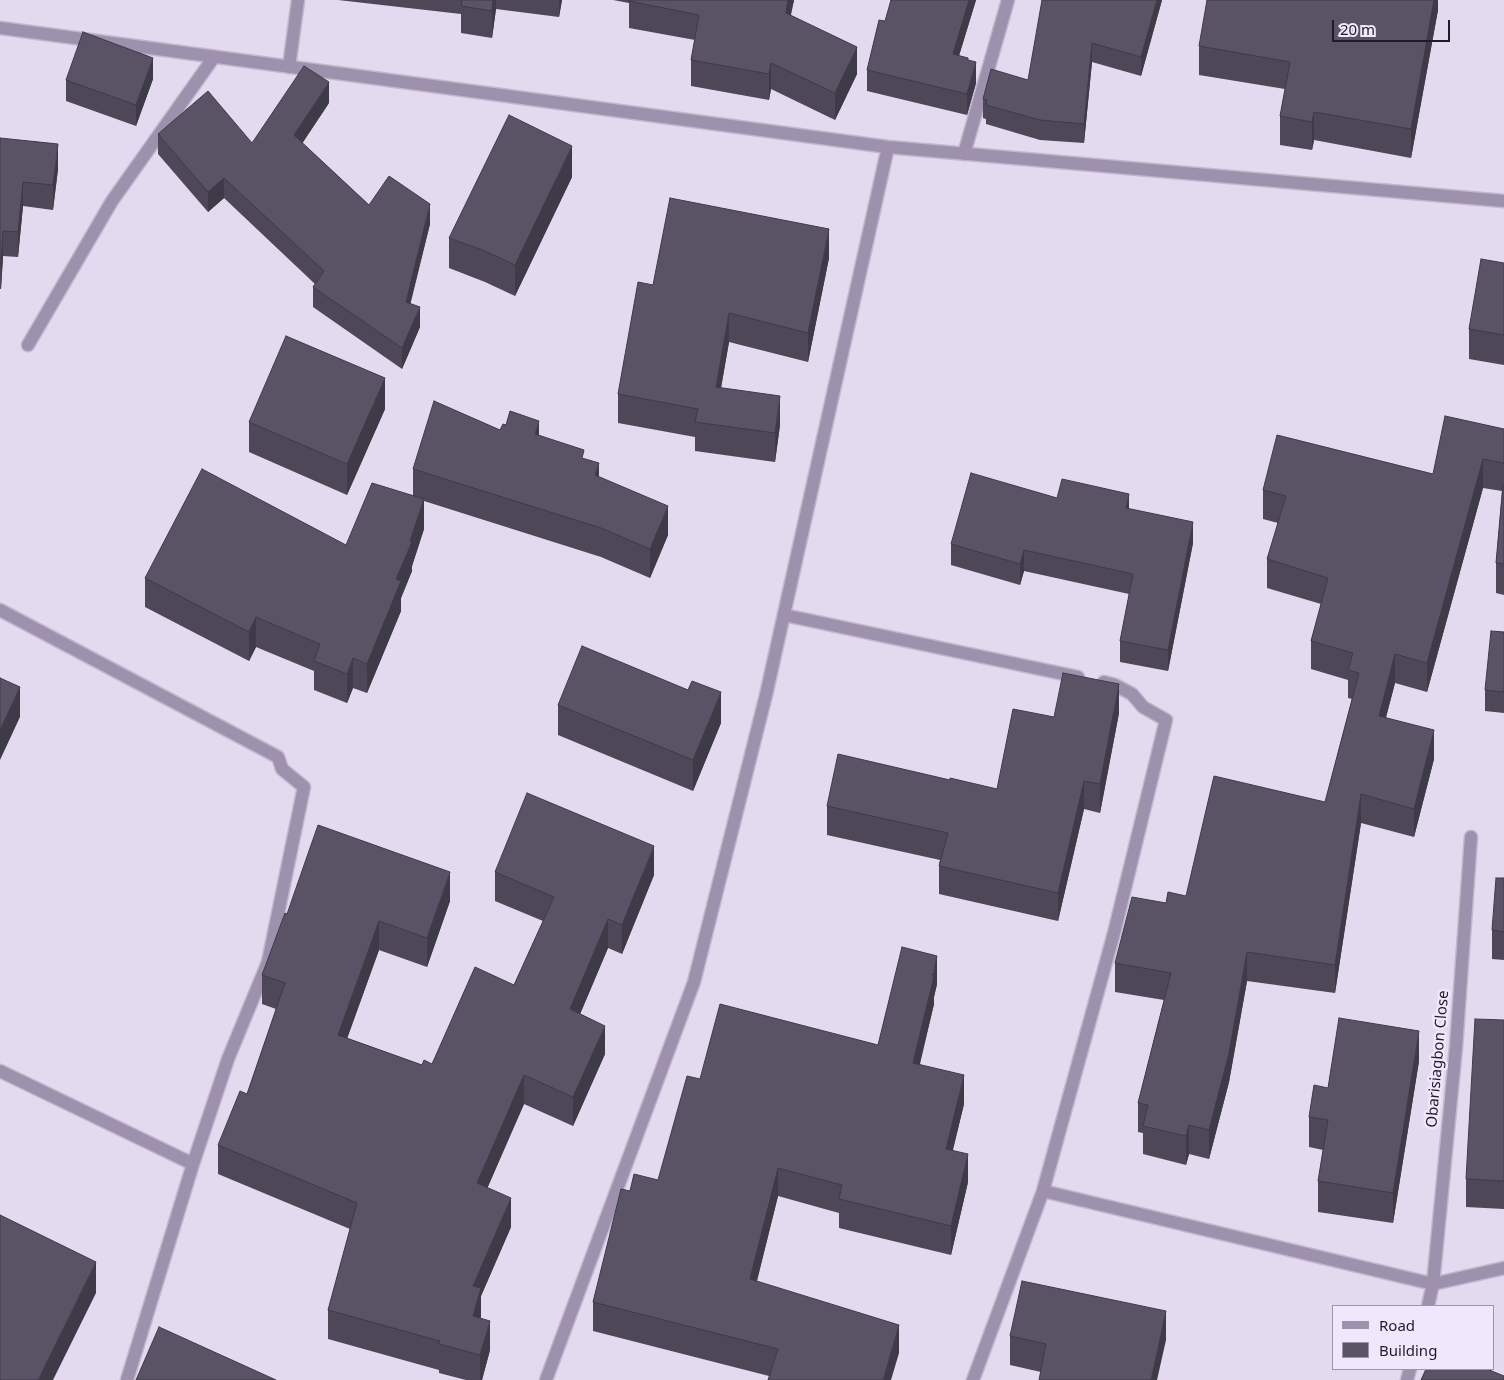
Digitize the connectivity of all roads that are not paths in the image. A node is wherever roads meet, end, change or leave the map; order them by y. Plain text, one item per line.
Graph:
1 (298, 0) edge
2 (1008, 0) edge
3 (0, 28) edge
4 (214, 57) junction
5 (289, 67) junction
6 (888, 147) junction
7 (964, 154) junction
8 (1504, 201) edge
9 (28, 345) dead end
10 (0, 610) edge
11 (784, 615) junction
12 (1471, 837) dead end
13 (0, 1071) edge
14 (193, 1164) junction
15 (1043, 1191) junction
16 (1504, 1268) edge
17 (1433, 1284) junction
18 (1428, 1305) edge
19 (127, 1380) edge
20 (546, 1380) edge
21 (973, 1380) edge

1 - 5 street
2 - 7 street
3 - 4 street
4 - 5 street
4 - 9 street
5 - 6 street
6 - 7 street
6 - 11 street
7 - 8 street
10 - 14 street
11 - 15 street
11 - 20 street
12 - 17 street, Obarisiagbon Close
13 - 14 street
14 - 19 street
15 - 17 street
15 - 21 street
16 - 17 street
17 - 18 street, Obarisiagbon Close

